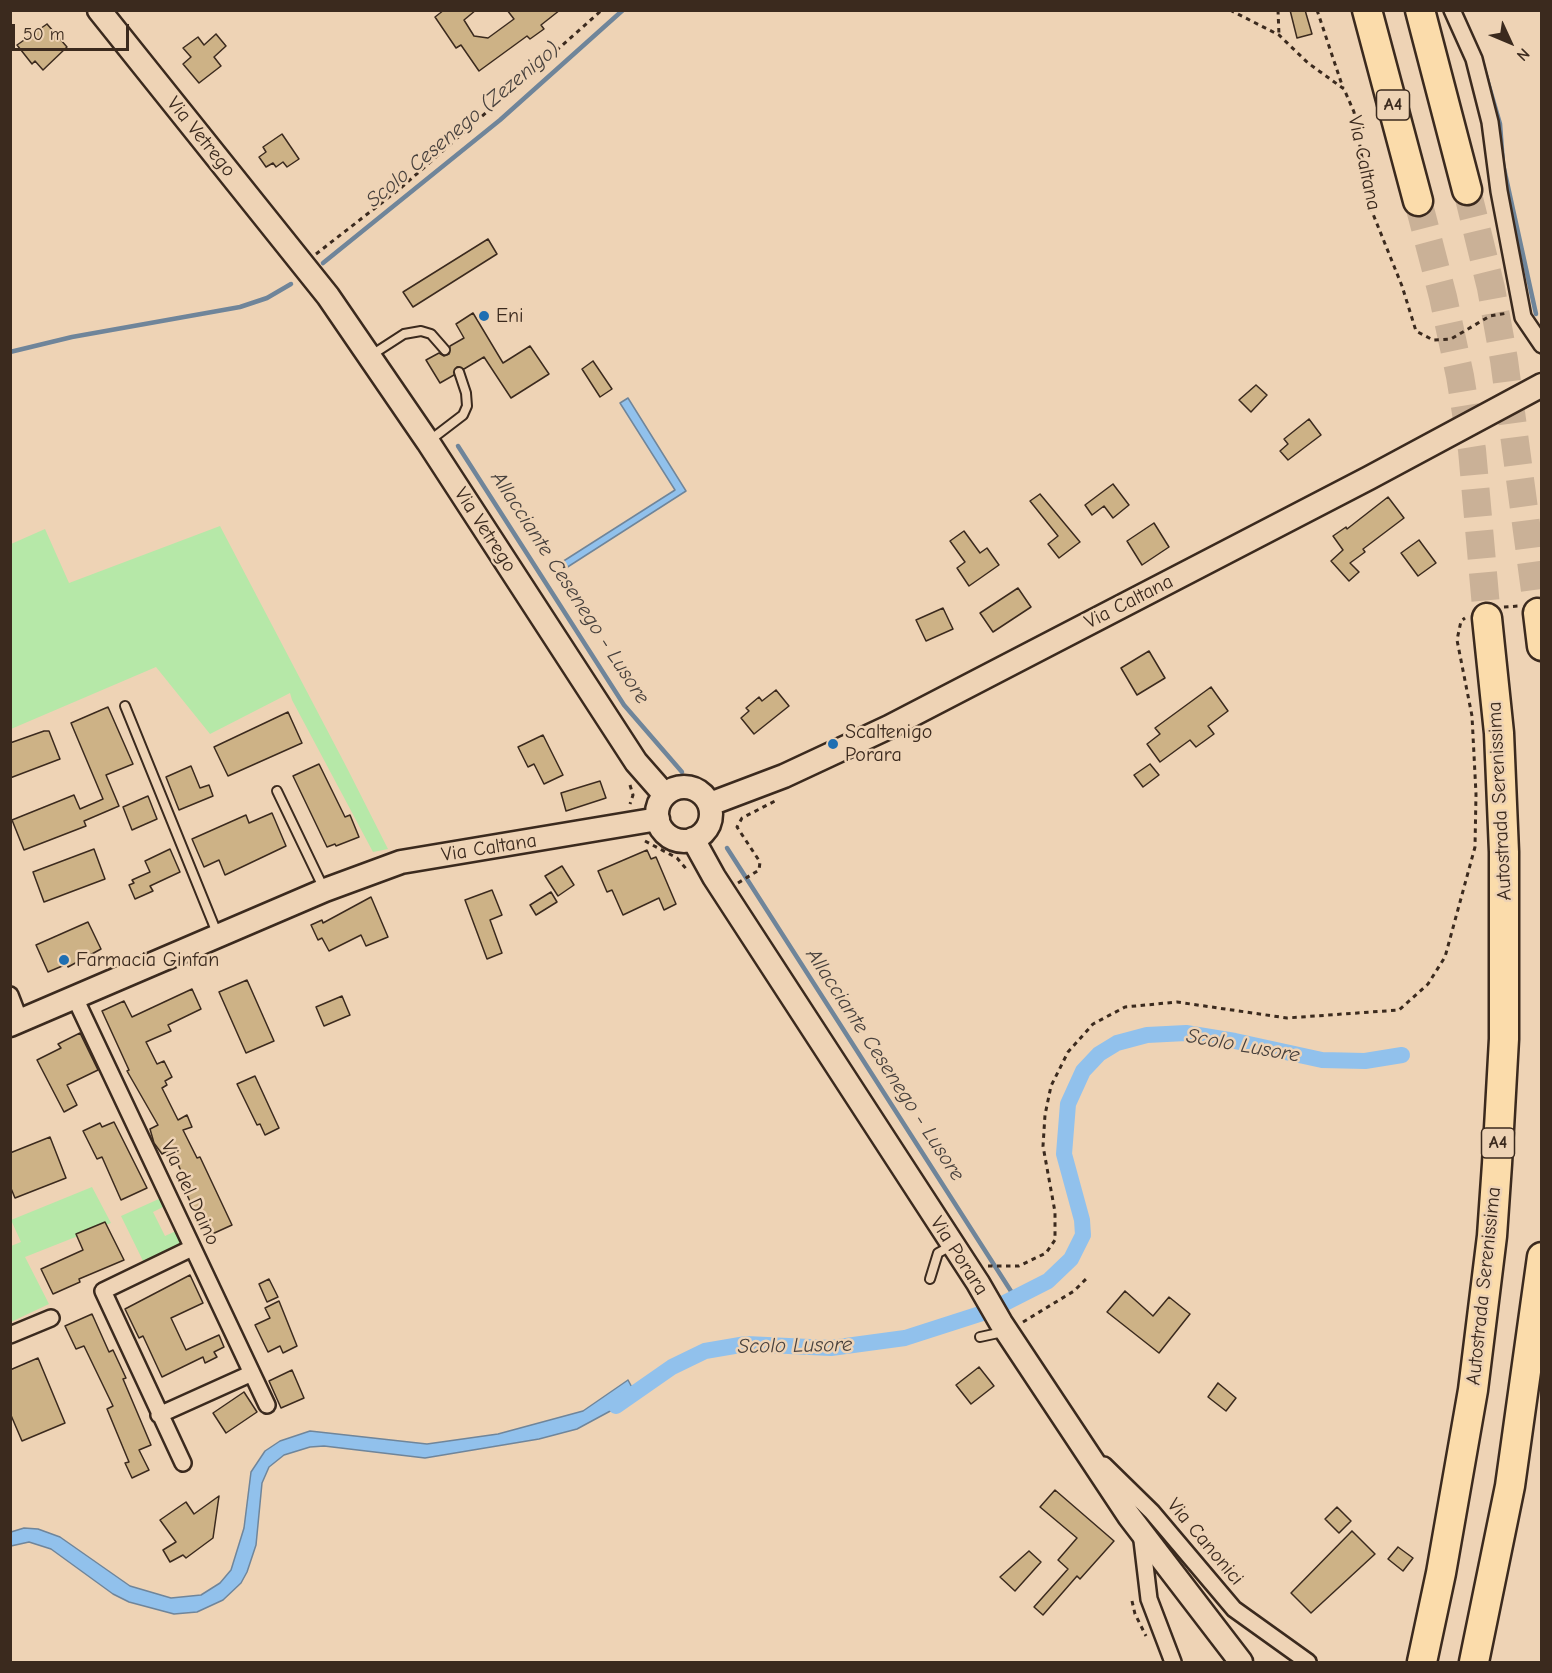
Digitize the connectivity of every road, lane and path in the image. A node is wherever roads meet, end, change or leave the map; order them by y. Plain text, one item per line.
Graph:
1 (99, 10) edge
2 (602, 10) edge
3 (1230, 10) edge
4 (1278, 10) edge
5 (1317, 10) edge
6 (1367, 10) edge
7 (1420, 10) edge
8 (1452, 10) edge
9 (1279, 35) junction
10 (1344, 89) junction
11 (1467, 190) tunnel mouth
12 (1418, 201) tunnel mouth
13 (304, 265) junction
14 (1522, 317) junction
15 (1542, 345) edge
16 (445, 350) dead end
17 (369, 357) junction
18 (459, 372) dead end
19 (1539, 392) edge
20 (428, 442) junction
21 (1534, 609) joint
22 (1484, 614) junction
23 (1542, 646) edge
24 (125, 706) dead end
25 (625, 777) dead end
26 (277, 790) dead end
27 (665, 795) junction
28 (710, 804) junction
29 (628, 806) dead end
30 (658, 819) junction
31 (693, 839) junction
32 (753, 873) dead end
33 (735, 885) dead end
34 (325, 890) junction
35 (219, 936) junction
36 (10, 995) edge
37 (75, 998) junction
38 (15, 1023) edge
39 (952, 1245) junction
40 (192, 1248) junction
41 (1542, 1257) edge
42 (983, 1274) junction
43 (1088, 1277) dead end
44 (930, 1279) dead end
45 (51, 1318) dead end
46 (1004, 1327) junction
47 (10, 1335) edge
48 (980, 1337) dead end
49 (250, 1374) junction
50 (267, 1405) dead end
51 (159, 1415) junction
52 (1079, 1439) junction
53 (183, 1463) dead end
54 (1141, 1532) junction
55 (1132, 1598) dead end
56 (1148, 1639) dead end
57 (1173, 1662) edge
58 (1241, 1662) edge
59 (1308, 1662) edge
60 (1422, 1662) edge
61 (1473, 1662) edge

1 - 13 main road, Via Vetrego
2 - 13 path
3 - 9 path, Via Caltana
4 - 9 path
5 - 10 path, Via Caltana
6 - 12 highway, A4
7 - 11 highway
8 - 14 street
9 - 10 path, Via Caltana
10 - 14 path, Via Caltana
13 - 17 main road, Via Vetrego
14 - 15 street
16 - 17 lane
17 - 20 main road, Via Vetrego
18 - 20 lane
19 - 28 main road, Via Caltana
20 - 27 main road, Via Vetrego
21 - 22 path
21 - 23 highway
22 - 42 path
22 - 60 highway, Autostrada Serenissima / A4
24 - 35 lane
25 - 29 path
26 - 34 lane
27 - 28 main road
27 - 30 main road
28 - 31 main road
30 - 31 main road
30 - 34 main road, Via Caltana
31 - 39 main road, Via Porara
32 - 33 path
34 - 35 main road, Via Caltana
35 - 37 main road, Via Caltana
36 - 38 street
37 - 38 main road, Via Caltana
37 - 40 street, Via del Daino
39 - 42 main road, Via Porara
39 - 44 lane
40 - 49 street, Via del Daino
40 - 51 street
41 - 61 highway
42 - 46 main road, Via Porara
43 - 46 path
45 - 47 street
46 - 48 lane
46 - 52 main road, Via Porara
49 - 50 street, Via del Daino
49 - 51 street
51 - 53 street
52 - 54 main road, Via Porara
52 - 59 street, Via Canonici
54 - 57 street
54 - 58 main road, Via Porara
55 - 56 path

